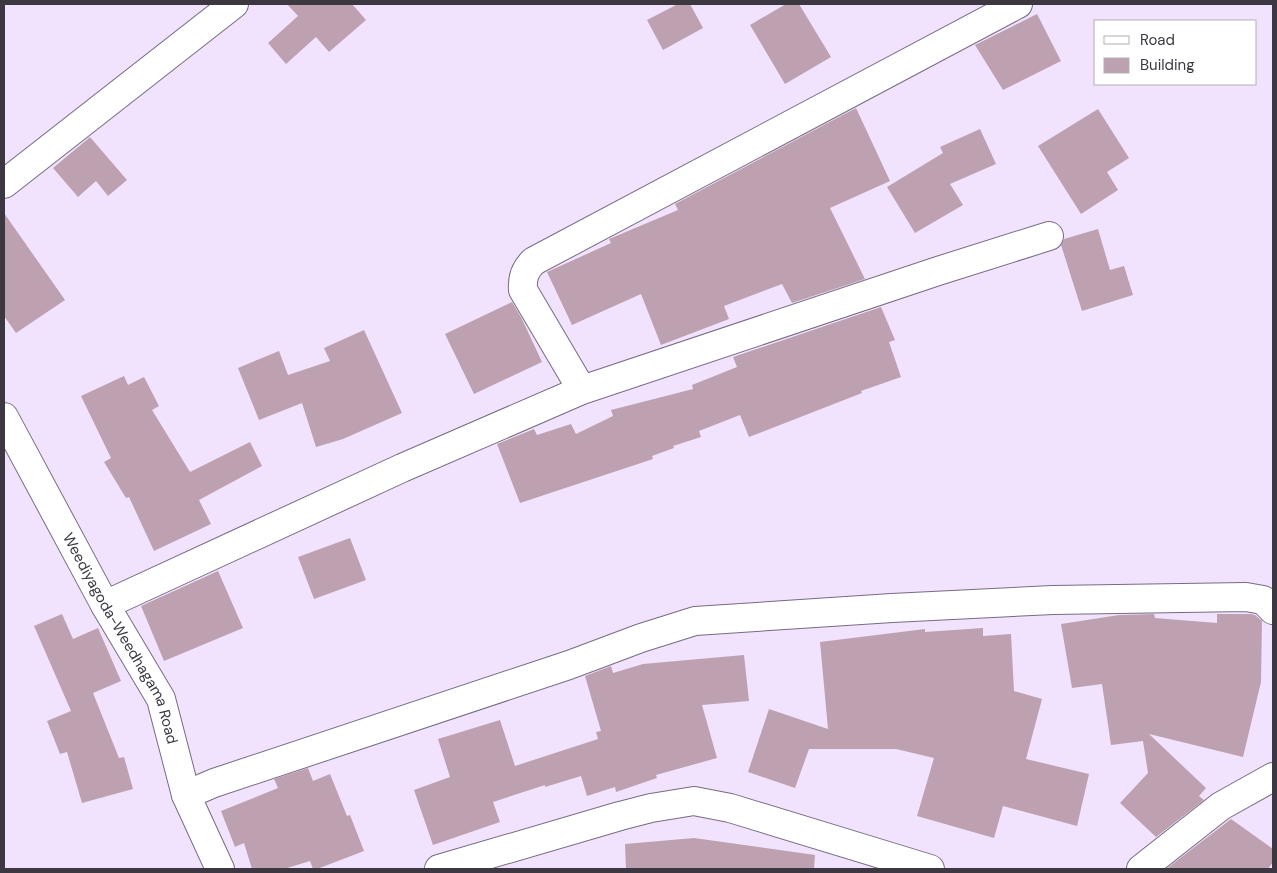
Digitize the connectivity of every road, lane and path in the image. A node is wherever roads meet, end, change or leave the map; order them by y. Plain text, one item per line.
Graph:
1 (234, 4) edge
2 (1018, 4) edge
3 (4, 184) edge
4 (1049, 236) dead end
5 (582, 390) junction
6 (4, 418) edge
7 (105, 605) junction
8 (1273, 610) edge
9 (1273, 777) edge
10 (186, 795) junction
11 (220, 869) edge
12 (439, 869) edge
13 (930, 869) edge
14 (1142, 869) edge

1 - 3 street
2 - 5 street
4 - 5 street
5 - 7 street
6 - 7 street, Weediyagoda-Weedhagama Road
7 - 10 street, Weediyagoda-Weedhagama Road
8 - 10 street
9 - 14 street
10 - 11 street, Weediyagoda-Weedhagama Road
12 - 13 street

